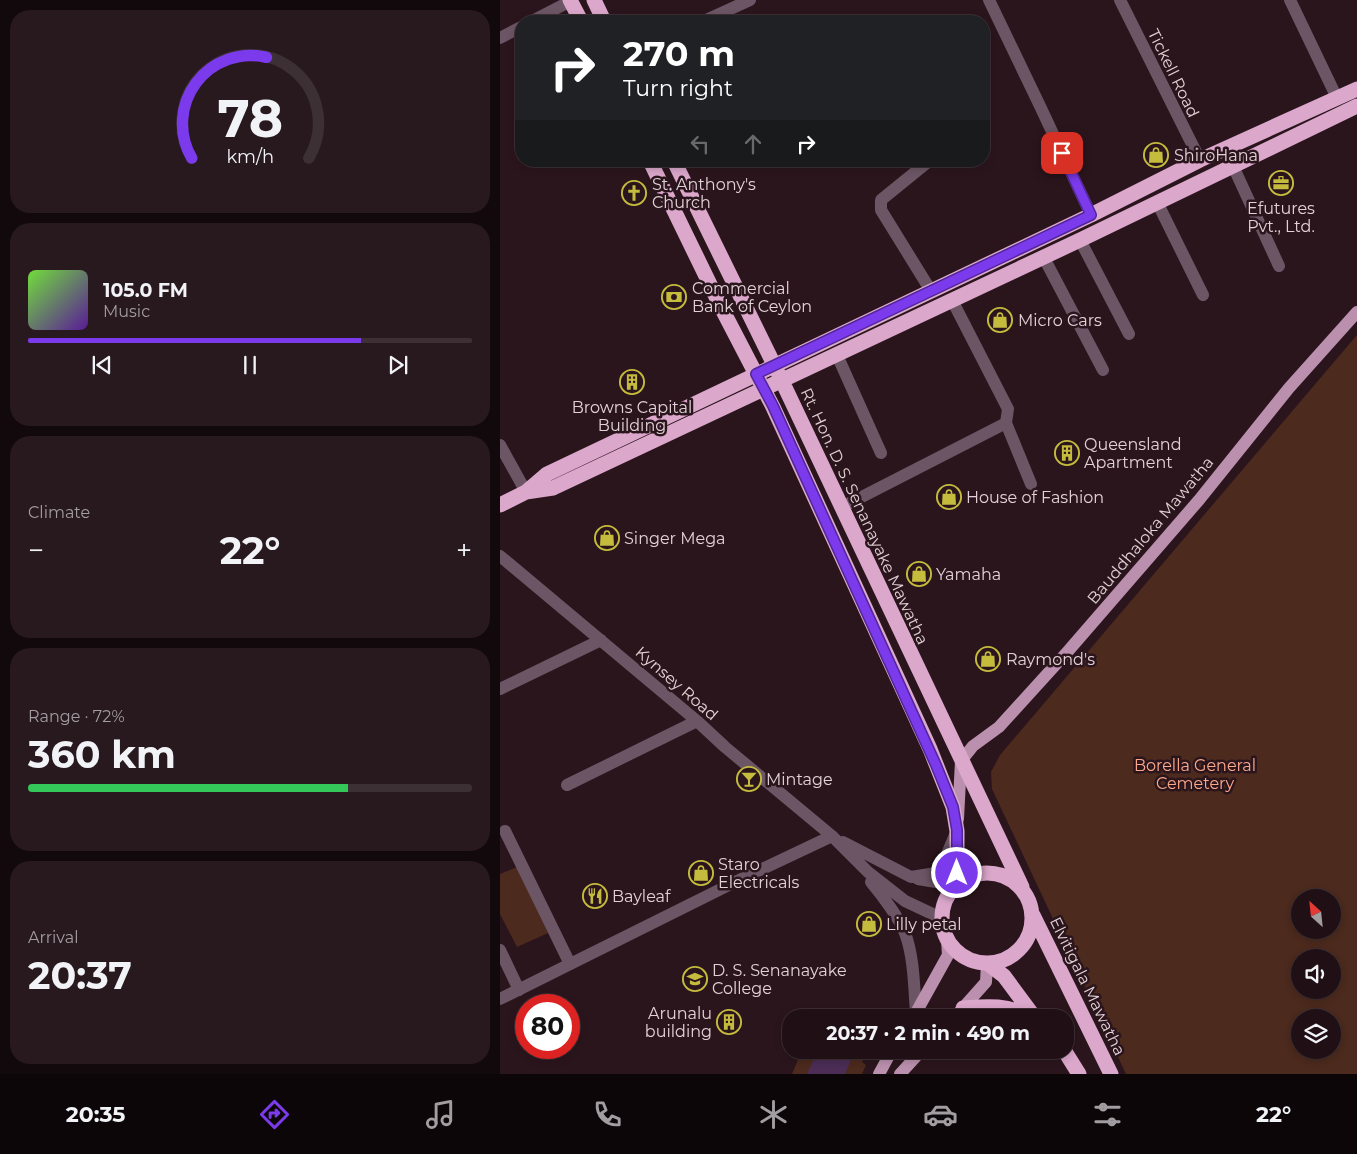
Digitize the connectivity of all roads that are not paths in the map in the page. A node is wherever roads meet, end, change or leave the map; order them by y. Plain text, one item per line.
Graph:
1 (595, 0) edge
2 (750, 0) edge
3 (988, 0) edge
4 (1120, 0) edge
5 (1290, 0) edge
6 (571, 1) edge
7 (544, 15) edge
8 (578, 15) edge
9 (601, 15) edge
10 (717, 15) edge
11 (515, 30) edge
12 (500, 38) edge
13 (1357, 89) edge
14 (1337, 98) junction
15 (1357, 106) edge
16 (1200, 160) junction
17 (1233, 166) junction
18 (653, 167) edge
19 (677, 167) edge
20 (922, 167) edge
21 (1157, 202) junction
22 (1091, 215) junction
23 (1080, 240) junction
24 (1043, 256) junction
25 (1279, 266) dead end
26 (931, 291) junction
27 (1203, 295) dead end
28 (952, 300) junction
29 (1357, 312) edge
30 (1129, 334) dead end
31 (837, 355) junction
32 (774, 365) junction
33 (1103, 370) dead end
34 (756, 374) junction
35 (782, 381) junction
36 (763, 390) junction
37 (1007, 418) junction
38 (500, 445) edge
39 (881, 453) dead end
40 (1031, 484) dead end
41 (526, 492) junction
42 (500, 505) edge
43 (842, 507) junction
44 (500, 556) edge
45 (601, 640) junction
46 (500, 689) edge
47 (697, 720) junction
48 (961, 761) junction
49 (567, 785) dead end
50 (957, 830) junction
51 (505, 831) dead end
52 (832, 836) junction
53 (911, 877) junction
54 (957, 883) junction
55 (1022, 887) junction
56 (1033, 913) junction
57 (941, 918) junction
58 (947, 940) junction
59 (500, 950) edge
60 (987, 963) junction
61 (570, 964) junction
62 (519, 990) junction
63 (500, 998) edge
64 (915, 1009) edge
65 (918, 1009) edge
66 (962, 1009) edge
67 (978, 1009) edge
68 (1009, 1009) edge
69 (1028, 1009) edge
70 (887, 1059) edge
71 (914, 1059) edge
72 (1070, 1059) edge
73 (879, 1074) edge
74 (900, 1074) edge
75 (1079, 1074) edge
76 (1111, 1074) edge

1 - 9 highway
2 - 10 street
3 - 22 street
4 - 16 street, Tickell Road
5 - 14 street
6 - 7 street
6 - 8 highway
11 - 12 street
13 - 14 highway
14 - 16 highway
15 - 17 highway
16 - 22 highway
17 - 21 highway
17 - 25 street
18 - 34 highway
19 - 32 highway, Rt. Hon. D. S. Senanayake Mawatha
20 - 26 street
21 - 23 highway
21 - 27 street
22 - 26 highway
23 - 24 highway
23 - 30 street
24 - 28 highway
24 - 33 street
26 - 32 highway
28 - 31 highway
28 - 37 street
29 - 48 main road, Bauddhaloka Mawatha
31 - 35 highway
31 - 39 street
32 - 34 highway
32 - 35 highway, Rt. Hon. D. S. Senanayake Mawatha
34 - 36 highway
34 - 41 highway
35 - 36 highway
35 - 43 highway, Rt. Hon. D. S. Senanayake Mawatha
36 - 41 highway
36 - 50 highway
37 - 40 street
37 - 43 street
38 - 41 street
41 - 42 highway
43 - 48 highway, Rt. Hon. D. S. Senanayake Mawatha
44 - 45 street, Kynsey Road
45 - 46 street
45 - 47 street, Kynsey Road
47 - 49 street
47 - 52 street, Kynsey Road
48 - 50 main road
48 - 55 highway, Rt. Hon. D. S. Senanayake Mawatha
50 - 53 street
50 - 54 highway
51 - 61 street
52 - 53 street, Kynsey Road
52 - 57 street, Kynsey Road
52 - 61 street
52 - 64 street
53 - 54 street, Kynsey Road
54 - 55 highway
54 - 57 highway
55 - 56 highway
56 - 60 highway
56 - 76 highway, Elvitigala Mawatha
57 - 58 highway
58 - 60 highway
58 - 65 main road
59 - 62 street
60 - 66 main road
60 - 69 highway
61 - 62 street
62 - 63 street
67 - 68 highway
70 - 73 main road
71 - 74 main road
72 - 75 highway

